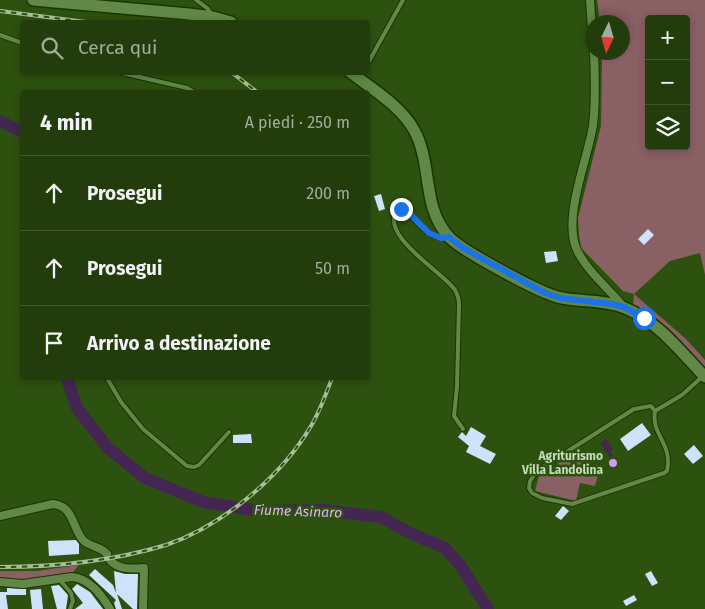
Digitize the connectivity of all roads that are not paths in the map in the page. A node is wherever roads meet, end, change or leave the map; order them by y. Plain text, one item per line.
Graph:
1 (33, 0) edge
2 (196, 0) edge
3 (403, 0) edge
4 (590, 0) edge
5 (591, 15) edge
6 (213, 17) junction
7 (224, 20) edge
8 (0, 35) edge
9 (20, 43) edge
10 (370, 59) edge
11 (594, 60) edge
12 (131, 75) edge
13 (354, 75) edge
14 (190, 90) edge
15 (449, 237) junction
16 (624, 307) junction
17 (704, 376) edge
18 (108, 380) edge
19 (655, 411) junction
20 (463, 429) dead end
21 (229, 432) dead end
22 (0, 516) edge
23 (59, 579) junction
24 (0, 582) edge
25 (70, 609) edge
26 (110, 609) edge
27 (143, 609) edge

1 - 6 main road
2 - 6 lane
3 - 10 lane
4 - 5 street
6 - 7 main road
8 - 9 lane
11 - 16 street
12 - 14 lane
13 - 15 main road
15 - 16 main road
15 - 20 lane
16 - 17 main road
17 - 19 lane
18 - 21 lane
19 - 19 lane
22 - 27 street
23 - 24 street
23 - 25 lane
23 - 26 street

